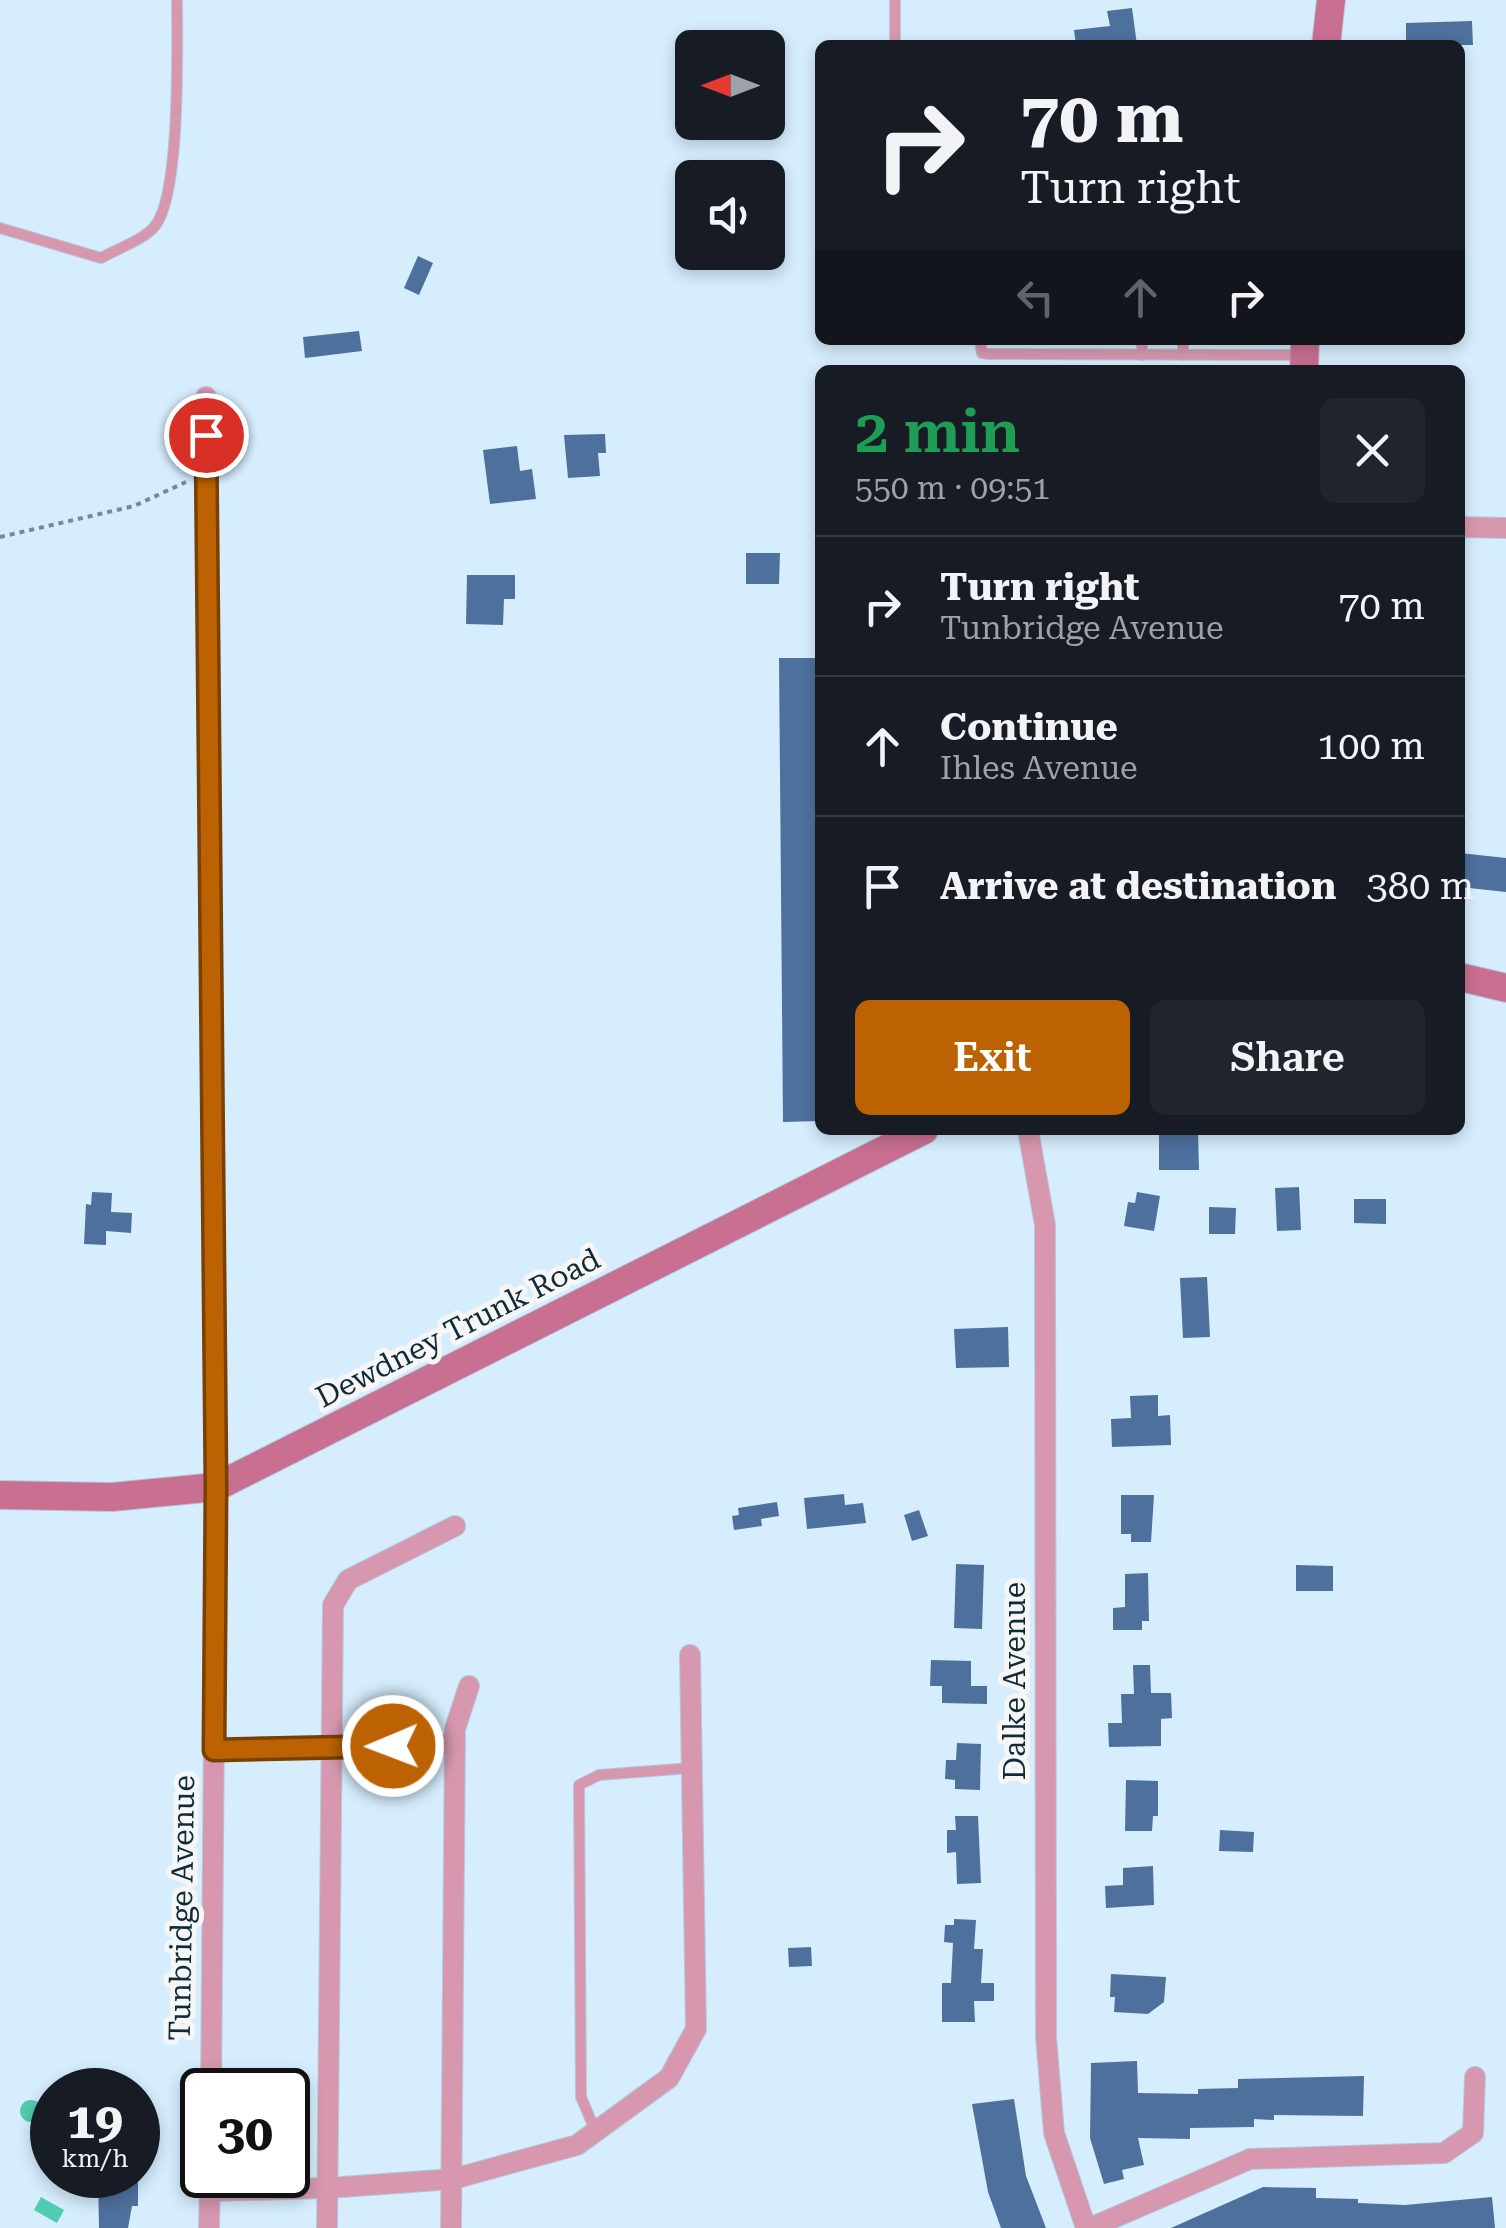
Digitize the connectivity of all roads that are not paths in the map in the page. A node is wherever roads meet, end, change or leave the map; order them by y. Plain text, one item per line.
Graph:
1 (177, 0) edge
2 (895, 0) edge
3 (1330, 0) edge
4 (895, 40) edge
5 (1326, 40) edge
6 (0, 228) edge
7 (981, 345) edge
8 (1028, 345) edge
9 (1082, 345) edge
10 (1142, 345) edge
11 (1184, 345) edge
12 (1242, 345) edge
13 (1028, 355) junction
14 (1081, 355) junction
15 (1142, 355) junction
16 (1183, 355) junction
17 (1242, 355) junction
18 (1305, 355) edge
19 (206, 396) dead end
20 (1465, 527) edge
21 (1506, 528) edge
22 (1465, 978) edge
23 (1506, 988) edge
24 (914, 1135) edge
25 (1029, 1135) edge
26 (216, 1487) junction
27 (0, 1495) edge
28 (456, 1526) dead end
29 (690, 1655) dead end
30 (469, 1686) dead end
31 (455, 1744) junction
32 (332, 1747) junction
33 (214, 1750) junction
34 (692, 1768) junction
35 (210, 2068) edge
36 (1475, 2077) dead end
37 (596, 2131) junction
38 (453, 2179) junction
39 (310, 2187) edge
40 (328, 2188) junction
41 (210, 2198) edge
42 (209, 2228) edge
43 (327, 2228) edge
44 (451, 2228) edge
45 (1088, 2228) edge

1 - 6 lane
2 - 4 lane
3 - 5 main road
7 - 13 lane
8 - 13 lane
9 - 14 lane
10 - 15 lane
11 - 16 lane
12 - 17 lane
13 - 14 lane
14 - 15 lane
15 - 16 lane
16 - 17 lane
17 - 18 lane
19 - 26 street, Tunbridge Avenue
20 - 21 street
22 - 23 main road
24 - 26 main road, Dewdney Trunk Road
25 - 45 street, Dalke Avenue
26 - 27 main road, Dewdney Trunk Road
26 - 33 street, Tunbridge Avenue
28 - 32 street
29 - 34 street
30 - 31 street
31 - 32 street
31 - 38 street
32 - 33 street
32 - 40 street
33 - 35 street, Tunbridge Avenue
34 - 37 street
34 - 37 lane
36 - 45 street
37 - 38 street
38 - 40 street
38 - 44 street
39 - 40 street
40 - 43 street
41 - 42 street

